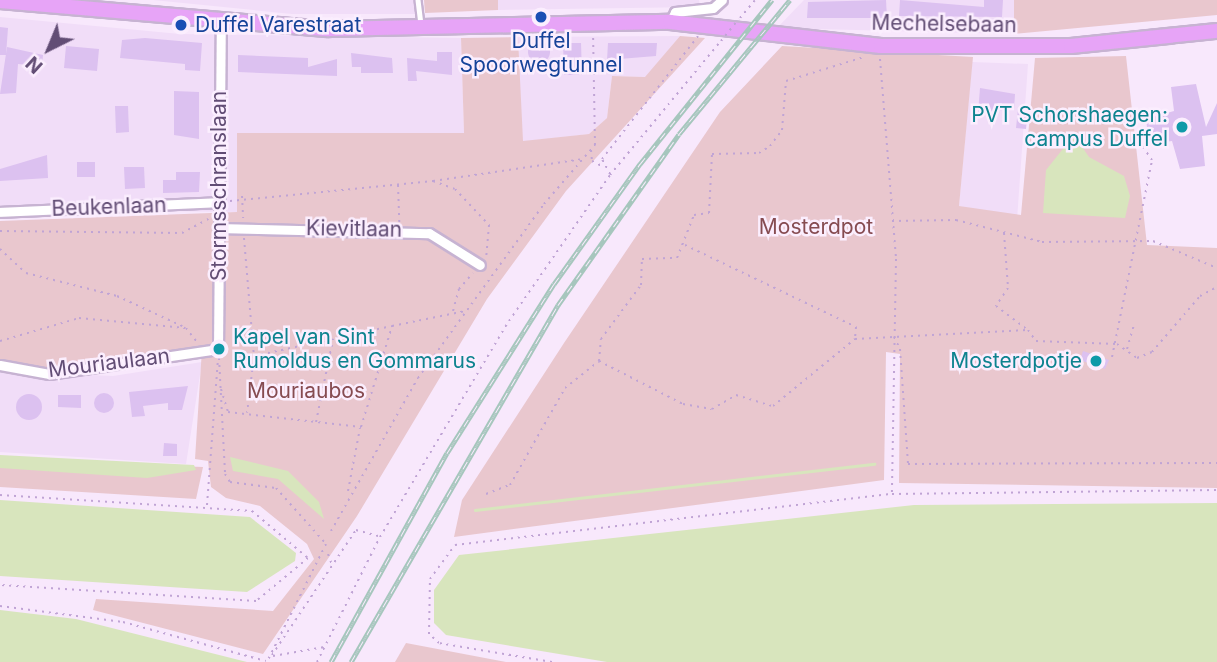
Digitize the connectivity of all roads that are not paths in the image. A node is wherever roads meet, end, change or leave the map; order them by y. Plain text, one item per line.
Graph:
1 (149, 0) edge
2 (418, 0) edge
3 (722, 0) edge
4 (0, 1) edge
5 (151, 16) junction
6 (221, 22) junction
7 (670, 22) junction
8 (421, 27) junction
9 (1217, 30) edge
10 (218, 207) junction
11 (0, 212) edge
12 (218, 228) junction
13 (480, 265) road end
14 (218, 349) joint
15 (0, 365) edge

1 - 5 street
2 - 8 lane
3 - 7 street, Mechelsebaan
4 - 5 main road
5 - 6 main road, Mechelsebaan
6 - 8 main road, Mechelsebaan
6 - 10 street, Stormsschranslaan
7 - 8 main road, Mechelsebaan
7 - 9 main road, Mechelsebaan
10 - 11 street, Beukenlaan
10 - 12 street, Stormsschranslaan
12 - 13 street, Kievitlaan
12 - 14 street, Stormsschranslaan
14 - 15 street, Mouriaulaan

